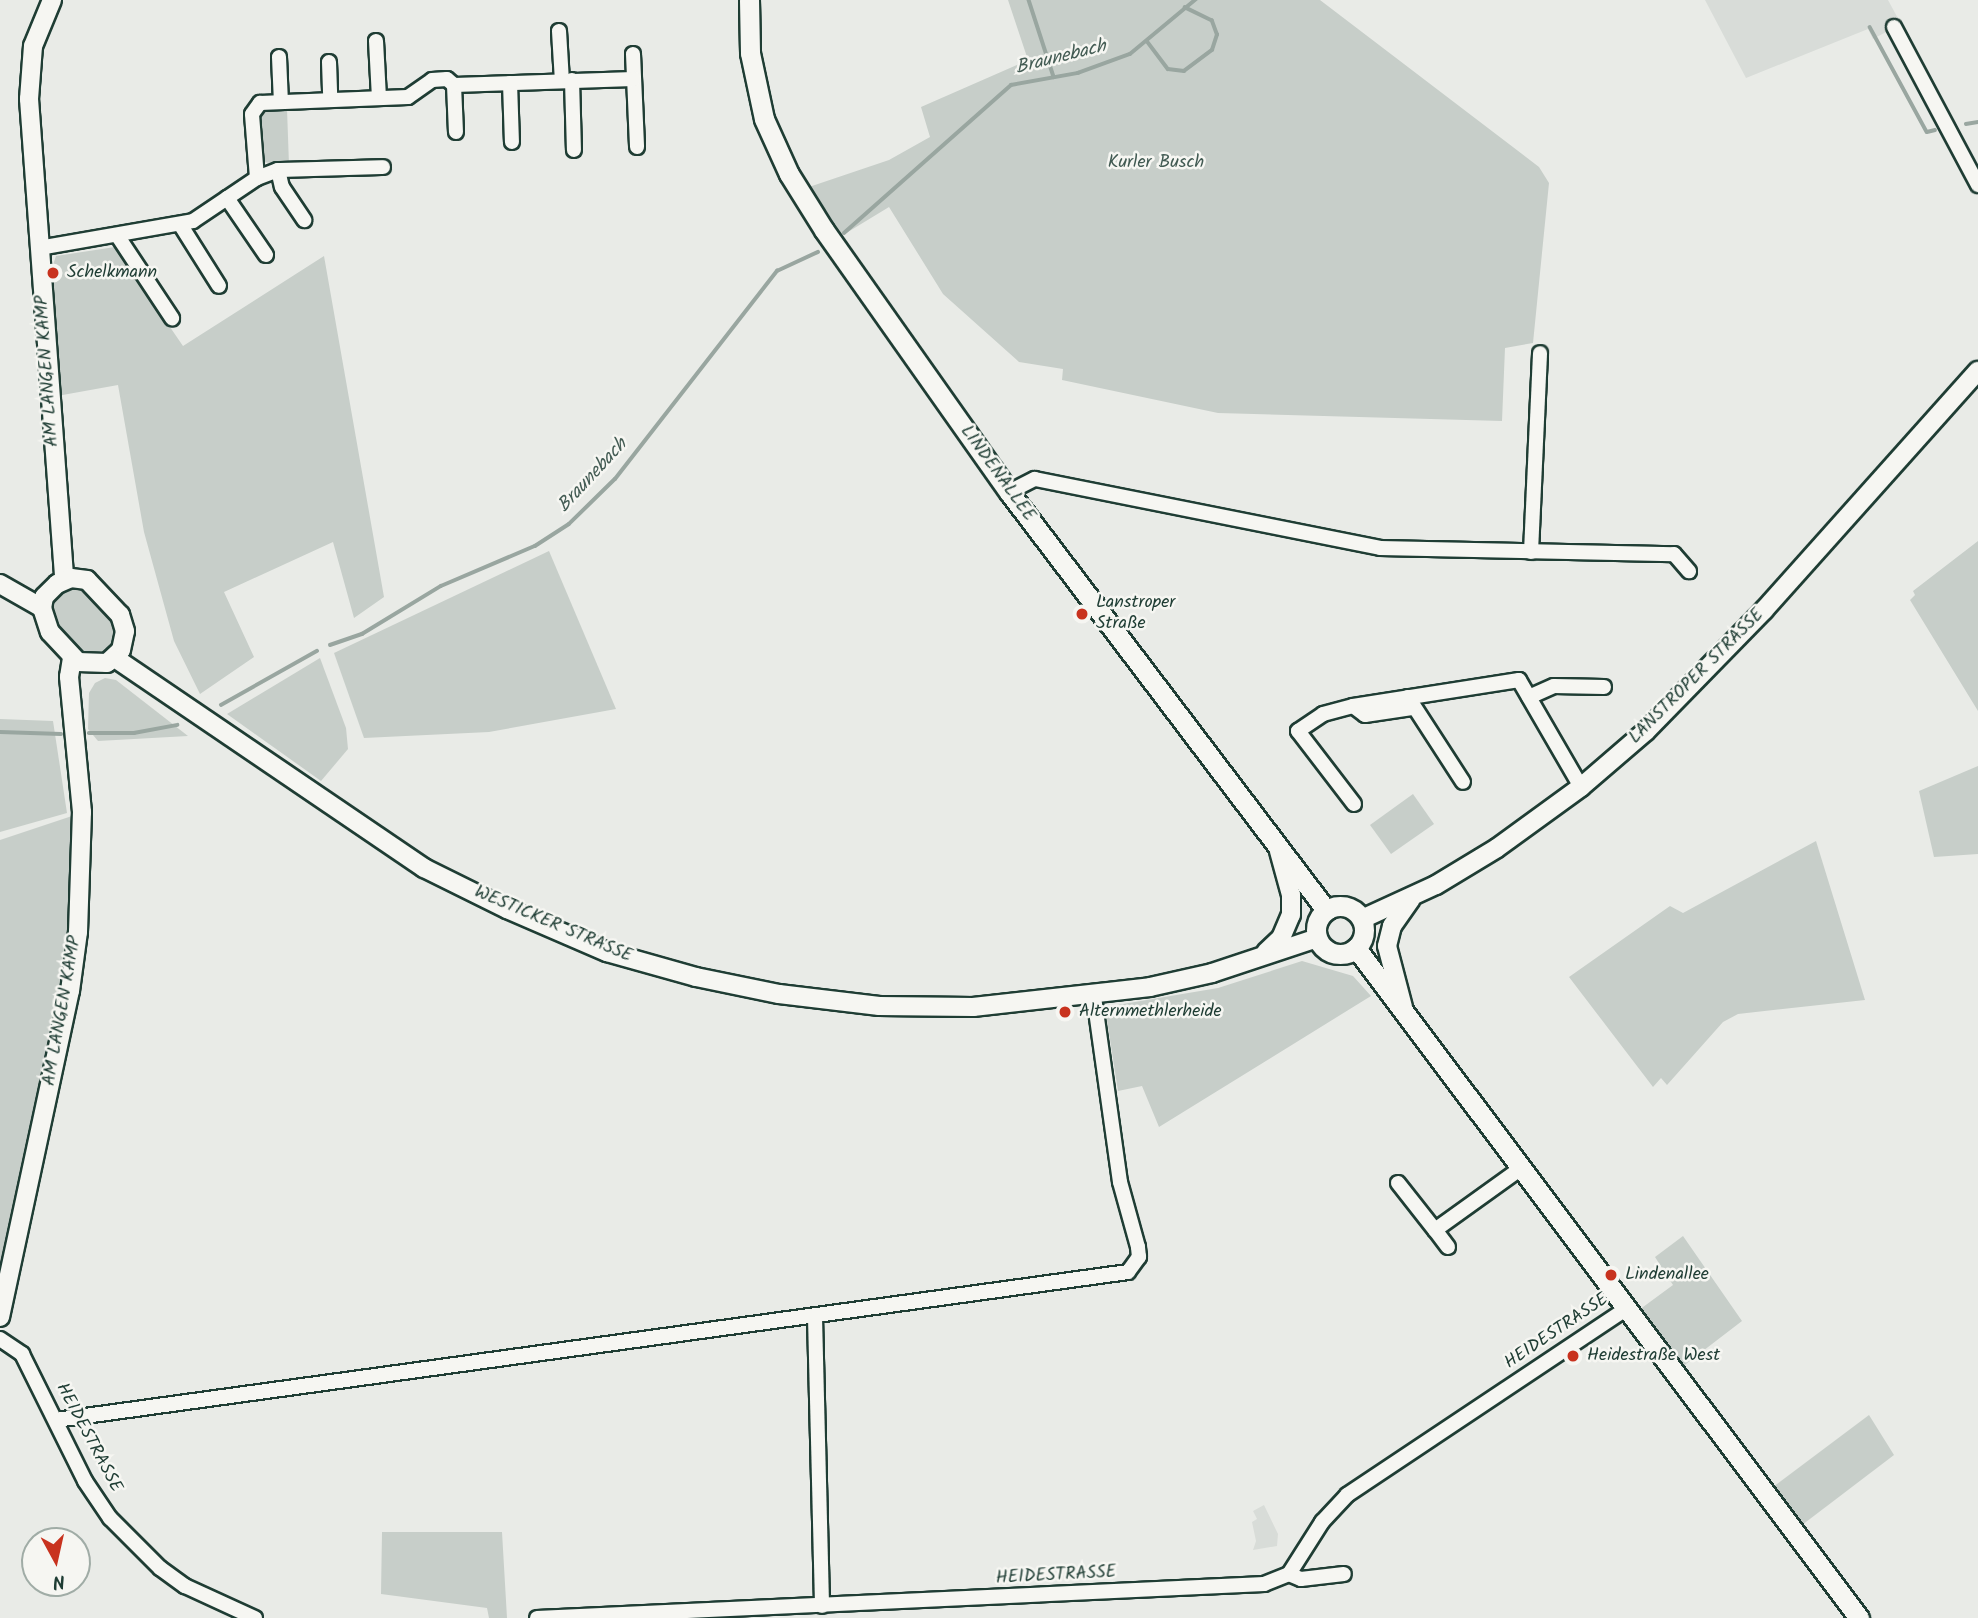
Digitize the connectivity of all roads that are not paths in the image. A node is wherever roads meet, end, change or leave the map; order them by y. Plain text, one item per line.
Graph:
1 (52, 0) edge
2 (749, 0) edge
3 (1894, 27) dead end
4 (559, 31) dead end
5 (376, 41) dead end
6 (633, 54) dead end
7 (279, 57) dead end
8 (329, 62) dead end
9 (634, 79) junction
10 (567, 80) junction
11 (510, 83) junction
12 (454, 85) junction
13 (379, 98) junction
14 (330, 100) junction
15 (281, 102) junction
16 (456, 132) dead end
17 (512, 142) dead end
18 (637, 147) dead end
19 (574, 150) dead end
20 (383, 167) dead end
21 (278, 170) junction
22 (257, 178) junction
23 (1978, 185) edge
24 (228, 198) junction
25 (304, 220) dead end
26 (180, 223) junction
27 (117, 235) junction
28 (39, 248) junction
29 (266, 255) dead end
30 (219, 286) dead end
31 (172, 318) dead end
32 (1540, 353) dead end
33 (1978, 371) edge
34 (1009, 492) junction
35 (1531, 552) junction
36 (1689, 571) dead end
37 (64, 579) junction
38 (0, 584) edge
39 (42, 608) junction
40 (72, 658) junction
41 (116, 658) junction
42 (1604, 687) dead end
43 (1529, 697) junction
44 (1411, 702) junction
45 (1463, 782) dead end
46 (1581, 786) junction
47 (1354, 804) dead end
48 (1277, 845) junction
49 (1413, 896) junction
50 (1326, 909) junction
51 (1362, 919) junction
52 (1317, 938) junction
53 (1356, 948) junction
54 (1260, 957) junction
55 (1094, 996) junction
56 (1403, 1007) junction
57 (1520, 1169) junction
58 (1398, 1183) dead end
59 (1435, 1230) junction
60 (1448, 1247) dead end
61 (1626, 1310) junction
62 (0, 1313) edge
63 (815, 1317) junction
64 (0, 1339) edge
65 (56, 1420) junction
66 (1289, 1574) junction
67 (1344, 1574) dead end
68 (822, 1606) junction
69 (255, 1618) edge
70 (537, 1618) edge
71 (1859, 1618) edge

1 - 28 street, AM LANGEN KAMP
2 - 34 main road, LINDENALLEE
3 - 23 street
4 - 10 street
5 - 13 street
6 - 9 street
7 - 15 street
8 - 14 street
9 - 10 street
9 - 18 street
10 - 11 street
10 - 19 street
11 - 12 street
11 - 17 street
12 - 13 street
12 - 16 street
13 - 14 street
14 - 15 street
15 - 22 street
20 - 21 street
21 - 22 street
21 - 25 street
22 - 24 street
24 - 26 street
24 - 29 street
26 - 27 street
26 - 30 street
27 - 28 street
27 - 31 street
28 - 37 street, AM LANGEN KAMP
32 - 35 street
33 - 46 street, LANSTROPER STRASSE
34 - 35 street
34 - 48 main road, LINDENALLEE
35 - 36 street
37 - 39 street
37 - 41 street
38 - 39 street
39 - 40 street
40 - 41 street
40 - 62 street, AM LANGEN KAMP
41 - 55 street, WESTICKER STRASSE
42 - 43 street
43 - 44 street
43 - 46 street
44 - 45 street
44 - 47 street
46 - 49 street, LANSTROPER STRASSE
48 - 50 main road, LINDENALLEE
48 - 54 street, WESTICKER STRASSE
49 - 51 street, LANSTROPER STRASSE
49 - 56 street
50 - 51 main road
50 - 52 main road
51 - 53 main road
52 - 53 main road
52 - 54 street, WESTICKER STRASSE
53 - 56 main road
54 - 55 street, WESTICKER STRASSE
55 - 63 street
56 - 57 main road
57 - 59 street
57 - 61 main road
58 - 59 street
59 - 60 street
61 - 66 street, HEIDESTRASSE
61 - 71 main road
63 - 65 street
63 - 68 street
64 - 65 street, HEIDESTRASSE
65 - 69 street, HEIDESTRASSE
66 - 67 street, HEIDESTRASSE
66 - 68 street, HEIDESTRASSE
68 - 70 street, HEIDESTRASSE

